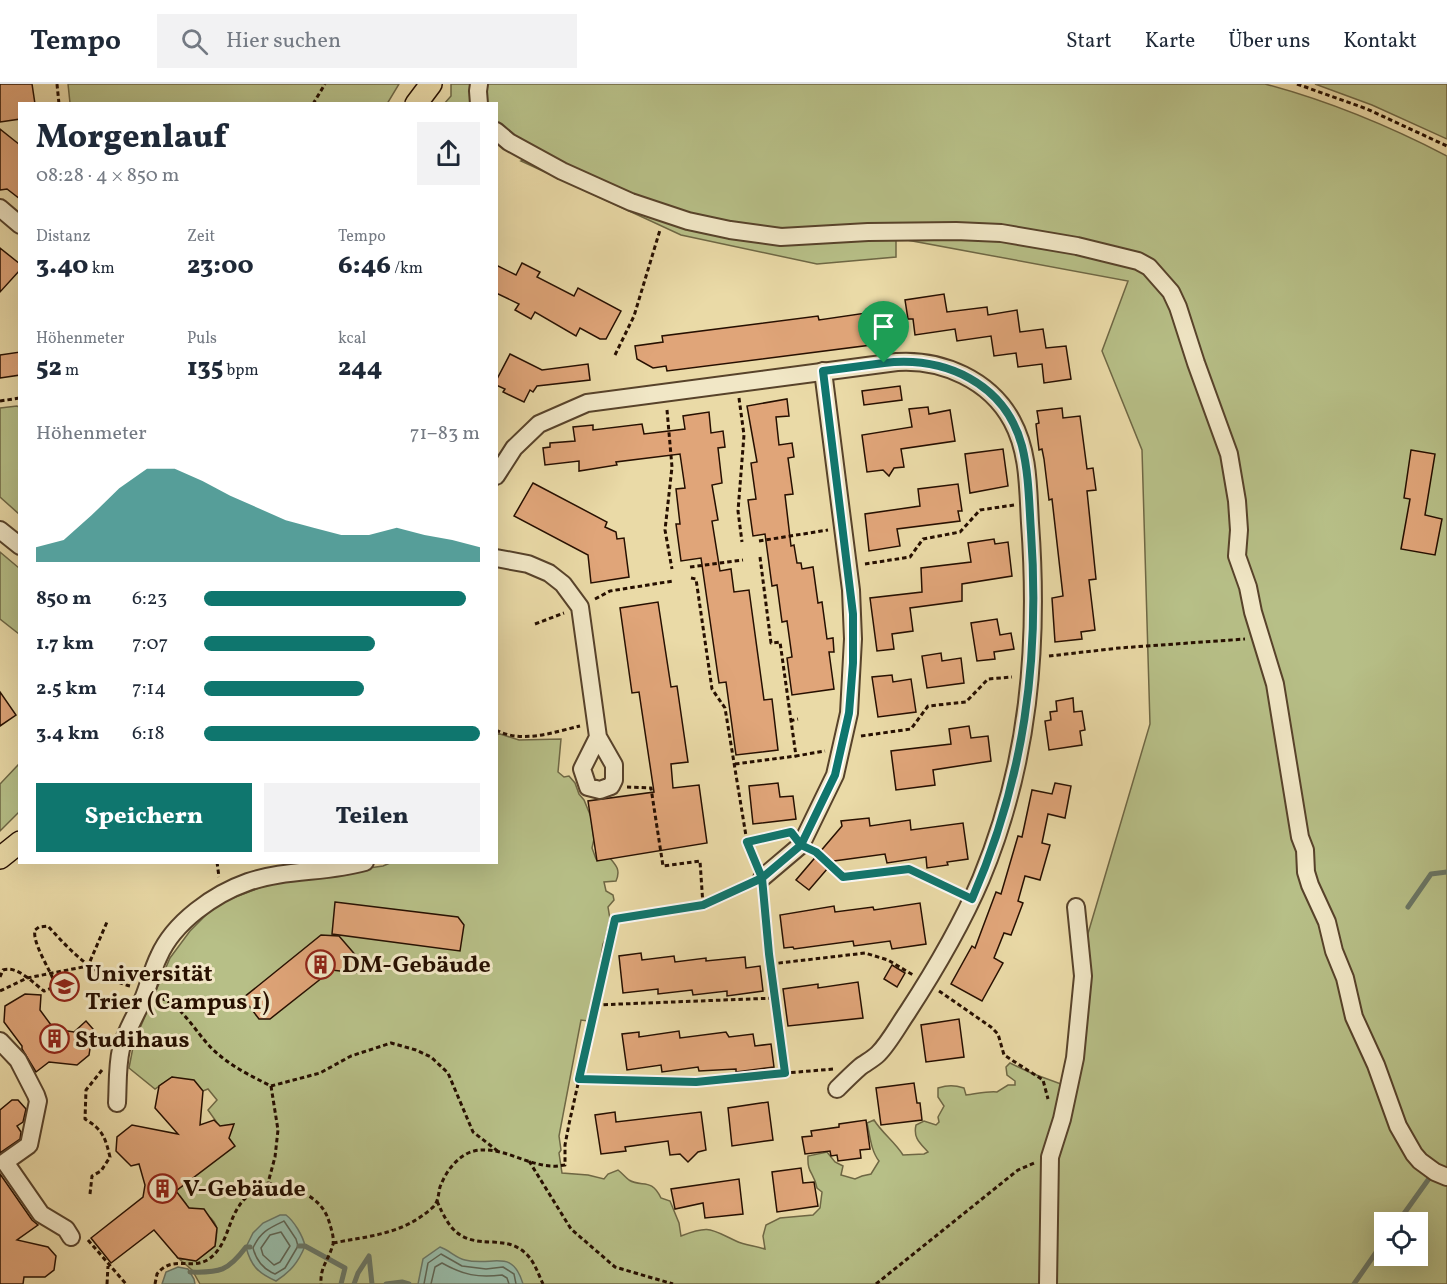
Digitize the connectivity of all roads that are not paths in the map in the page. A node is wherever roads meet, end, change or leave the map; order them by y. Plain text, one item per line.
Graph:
1 (431, 84) edge
2 (479, 84) edge
3 (418, 102) edge
4 (480, 102) edge
5 (498, 133) edge
6 (0, 208) edge
7 (18, 223) edge
8 (823, 371) junction
9 (498, 473) edge
10 (0, 530) edge
11 (18, 544) edge
12 (498, 558) edge
13 (597, 730) junction
14 (18, 844) edge
15 (0, 858) edge
16 (359, 864) edge
17 (762, 878) road end
18 (1076, 907) dead end
19 (0, 1041) edge
20 (837, 1089) dead end
21 (117, 1104) dead end
22 (1447, 1177) edge
23 (79, 1238) road end
24 (1048, 1284) edge

1 - 3 main road
2 - 4 street
5 - 22 street
6 - 7 street
8 - 9 street
8 - 17 street
8 - 20 street
10 - 11 street
12 - 13 street
13 - 13 street
14 - 15 main road
16 - 21 street
18 - 24 street
19 - 23 street

